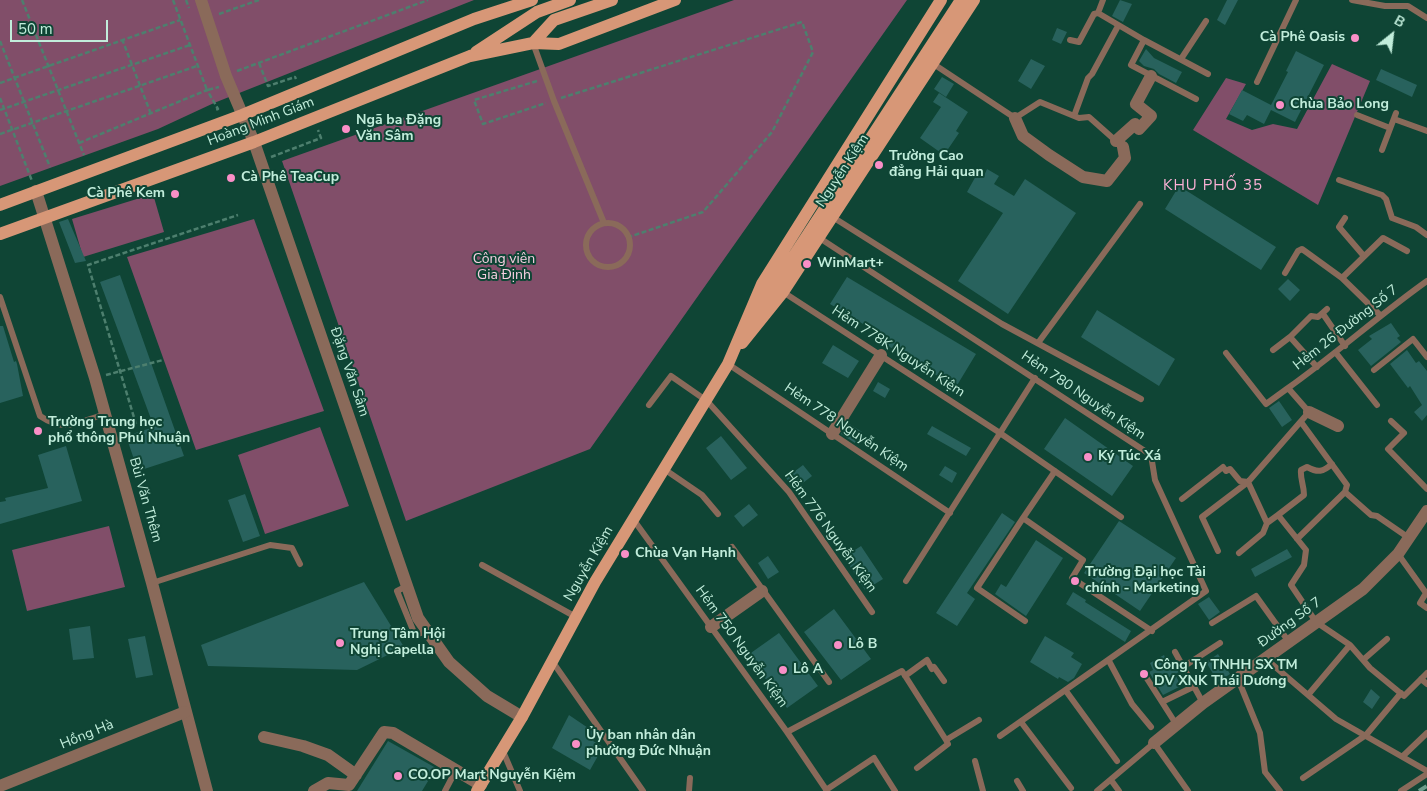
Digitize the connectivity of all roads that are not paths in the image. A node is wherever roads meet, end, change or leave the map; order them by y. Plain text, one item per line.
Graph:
1 (201, 0) edge
2 (502, 0) edge
3 (570, 0) edge
4 (612, 0) edge
5 (675, 0) edge
6 (942, 0) edge
7 (961, 0) edge
8 (974, 0) edge
9 (1103, 0) edge
10 (1296, 0) edge
11 (1352, 0) edge
12 (1410, 3) edge
13 (532, 5) edge
14 (1098, 13) junction
15 (1427, 18) edge
16 (474, 19) junction
17 (1206, 21) dead end
18 (1118, 26) junction
19 (1070, 40) dead end
20 (1144, 40) junction
21 (533, 42) junction
22 (470, 56) junction
23 (1180, 59) junction
24 (932, 63) junction
25 (1208, 74) dead end
26 (1151, 76) junction
27 (1257, 82) dead end
28 (1196, 99) dead end
29 (242, 115) junction
30 (1357, 115) dead end
31 (1074, 116) junction
32 (1015, 118) junction
33 (1390, 128) junction
34 (1427, 131) edge
35 (254, 142) junction
36 (1120, 144) junction
37 (1382, 150) dead end
38 (1339, 180) dead end
39 (36, 191) junction
40 (1140, 204) dead end
41 (0, 205) edge
42 (832, 216) junction
43 (45, 218) junction
44 (1345, 218) dead end
45 (604, 222) junction
46 (0, 234) edge
47 (1427, 235) edge
48 (818, 237) junction
49 (1407, 251) dead end
50 (1363, 256) junction
51 (1285, 273) dead end
52 (1342, 278) junction
53 (1427, 281) edge
54 (777, 290) junction
55 (0, 297) edge
56 (1380, 315) junction
57 (1290, 338) junction
58 (1038, 343) junction
59 (1345, 346) junction
60 (1273, 350) dead end
61 (1226, 353) dead end
62 (1336, 354) junction
63 (881, 355) junction
64 (1427, 357) edge
65 (730, 360) junction
66 (1317, 367) junction
67 (1374, 370) dead end
68 (1035, 378) junction
69 (1288, 388) junction
70 (1141, 399) dead end
71 (707, 401) junction
72 (1376, 405) dead end
73 (649, 406) dead end
74 (105, 414) junction
75 (1305, 417) junction
76 (1391, 421) dead end
77 (1338, 426) dead end
78 (1000, 433) junction
79 (832, 434) junction
80 (1332, 464) junction
81 (664, 470) junction
82 (1055, 471) junction
83 (1248, 482) junction
84 (1427, 489) edge
85 (1345, 492) junction
86 (1182, 500) dead end
87 (1427, 511) edge
88 (950, 512) junction
89 (718, 514) dead end
90 (1278, 515) junction
91 (1121, 517) dead end
92 (1023, 518) junction
93 (633, 519) junction
94 (1267, 522) junction
95 (1409, 538) junction
96 (1297, 540) junction
97 (732, 547) dead end
98 (1218, 551) dead end
99 (1239, 553) dead end
100 (1398, 554) junction
101 (300, 564) dead end
102 (482, 565) dead end
103 (906, 581) dead end
104 (152, 583) junction
105 (762, 591) junction
106 (1427, 608) edge
107 (872, 612) dead end
108 (576, 617) junction
109 (1025, 620) dead end
110 (1316, 622) junction
111 (1212, 623) dead end
112 (711, 627) junction
113 (1152, 631) junction
114 (1386, 639) dead end
115 (1289, 642) junction
116 (1220, 644) dead end
117 (1350, 645) junction
118 (1175, 652) dead end
119 (1266, 658) junction
120 (552, 660) junction
121 (1363, 660) junction
122 (1109, 661) junction
123 (1183, 667) junction
124 (1427, 673) edge
125 (1144, 674) dead end
126 (905, 676) junction
127 (1238, 679) junction
128 (1421, 679) junction
129 (944, 681) dead end
130 (829, 682) dead end
131 (1427, 684) edge
132 (1193, 687) junction
133 (1066, 691) junction
134 (1401, 693) junction
135 (1308, 695) junction
136 (1162, 702) junction
137 (1203, 703) junction
138 (185, 712) junction
139 (522, 717) junction
140 (979, 720) dead end
141 (1020, 722) junction
142 (1176, 724) junction
143 (1151, 727) dead end
144 (788, 732) junction
145 (1427, 733) edge
146 (1366, 735) junction
147 (1000, 736) dead end
148 (264, 737) dead end
149 (946, 740) junction
150 (1154, 743) junction
151 (502, 748) junction
152 (1403, 756) junction
153 (975, 761) dead end
154 (1117, 761) dead end
155 (917, 768) dead end
156 (456, 770) junction
157 (1427, 772) edge
158 (356, 775) junction
159 (690, 778) dead end
160 (1303, 778) dead end
161 (1111, 780) junction
162 (1017, 781) dead end
163 (0, 786) edge
164 (479, 788) edge
165 (1071, 788) dead end
166 (827, 790) edge
167 (207, 791) edge
168 (314, 791) edge
169 (445, 791) edge
170 (520, 791) edge
171 (643, 791) edge
172 (690, 791) edge
173 (895, 791) edge
174 (983, 791) edge
175 (1023, 791) edge
176 (1097, 791) edge
177 (1119, 791) edge
178 (1188, 791) edge
179 (1280, 791) edge
180 (1401, 791) edge

1 - 29 street, Đặng Văn Sâm
2 - 16 main road, Hoàng Minh Giám
3 - 13 main road
4 - 21 main road
5 - 21 main road, Hoàng Minh Giám
6 - 65 main road, Nguyễn Kiệm
7 - 54 main road
8 - 24 main road, Nguyễn Kiệm
9 - 14 lane
10 - 27 lane
11 - 12 lane
12 - 15 lane
13 - 16 main road, Hoàng Minh Giám
13 - 22 main road
14 - 18 lane
14 - 19 lane
16 - 29 main road, Hoàng Minh Giám
17 - 23 lane
18 - 20 lane
18 - 31 lane
20 - 23 lane
20 - 26 lane
21 - 22 main road, Hoàng Minh Giám
21 - 45 lane
22 - 35 main road, Hoàng Minh Giám
23 - 25 lane
24 - 32 lane
24 - 42 main road, Nguyễn Kiệm
26 - 28 lane
26 - 36 street
29 - 35 street, Đặng Văn Sâm
29 - 39 main road, Hoàng Minh Giám
30 - 33 lane
31 - 32 lane
31 - 36 lane
32 - 36 street
33 - 34 lane
33 - 37 lane
35 - 43 main road, Hoàng Minh Giám
35 - 139 street, Đặng Văn Sâm
38 - 47 lane
39 - 41 main road, Hoàng Minh Giám
39 - 43 street, Bùi Văn Thêm
40 - 58 lane
42 - 48 main road, Nguyễn Kiệm
42 - 58 lane
43 - 46 main road, Hoàng Minh Giám
43 - 74 street, Bùi Văn Thêm
44 - 50 lane
45 - 45 lane
48 - 54 main road, Nguyễn Kiệm
48 - 68 lane, Hẻm 780 Nguyễn Kiệm
49 - 50 lane
50 - 52 lane
51 - 52 lane
52 - 56 lane
53 - 56 lane, Hẻm 26 Đường Số 7
54 - 63 lane, Hẻm 778K Nguyễn Kiệm
54 - 65 main road
55 - 74 lane
56 - 59 lane, Hẻm 26 Đường Số 7
57 - 59 lane
57 - 60 lane
57 - 66 lane
58 - 70 lane
59 - 62 lane, Hẻm 26 Đường Số 7
61 - 69 lane
62 - 66 lane, Hẻm 26 Đường Số 7
62 - 72 lane
63 - 78 lane, Hẻm 778K Nguyễn Kiệm
63 - 79 street
64 - 67 lane
65 - 71 main road, Nguyễn Kiệm
65 - 79 lane, Hẻm 778 Nguyễn Kiệm
66 - 69 lane, Hẻm 26 Đường Số 7
68 - 78 lane
68 - 113 lane, Hẻm 780 Nguyễn Kiệm
69 - 75 lane, Hẻm 26 Đường Số 7
71 - 73 lane, Hẻm 776 Nguyễn Kiệm
71 - 81 main road, Nguyễn Kiệm
71 - 107 lane, Hẻm 776 Nguyễn Kiệm
74 - 104 street, Bùi Văn Thêm
75 - 77 street
75 - 80 lane, Hẻm 26 Đường Số 7
75 - 83 lane
76 - 84 lane
78 - 82 lane, Hẻm 778K Nguyễn Kiệm
78 - 88 lane
79 - 88 lane, Hẻm 778 Nguyễn Kiệm
80 - 85 lane, Hẻm 26 Đường Số 7
80 - 90 lane
81 - 89 lane
81 - 93 main road, Nguyễn Kiệm
82 - 91 lane, Hẻm 778K Nguyễn Kiệm
82 - 92 lane
83 - 86 lane
83 - 94 lane
83 - 98 lane
85 - 95 lane
85 - 96 lane
87 - 95 street, Đường Số 7
88 - 103 lane
90 - 94 lane
90 - 96 lane
92 - 109 lane
92 - 113 lane
93 - 108 main road, Nguyễn Kiệm
93 - 112 lane, Hẻm 750 Nguyễn Kiệm
94 - 99 lane
95 - 100 street, Đường Số 7
96 - 110 lane
97 - 105 lane
100 - 106 lane
100 - 110 street, Đường Số 7
101 - 104 lane
102 - 108 lane
104 - 138 street, Bùi Văn Thêm
105 - 112 street
105 - 130 lane
108 - 120 main road, Nguyễn Kiệm
110 - 115 street, Đường Số 7
110 - 117 lane
111 - 115 lane
112 - 144 lane, Hẻm 750 Nguyễn Kiệm
113 - 122 lane, Hẻm 780 Nguyễn Kiệm
114 - 121 lane
115 - 119 street, Đường Số 7
116 - 123 lane
117 - 121 lane
117 - 135 lane
118 - 123 lane
119 - 127 street, Đường Số 7
119 - 135 lane
120 - 139 main road, Nguyễn Kiệm
120 - 171 lane
121 - 134 lane
122 - 133 lane, Hẻm 780 Nguyễn Kiệm
122 - 143 lane
123 - 132 lane
124 - 128 lane
125 - 136 lane
126 - 129 lane
126 - 144 lane
126 - 149 lane
127 - 137 street, Đường Số 7
127 - 179 lane
128 - 131 lane
128 - 134 lane
132 - 136 lane
132 - 137 lane
133 - 141 lane, Hẻm 780 Nguyễn Kiệm
133 - 154 lane
134 - 146 lane
135 - 146 lane
136 - 142 lane
137 - 142 street, Đường Số 7
138 - 163 street, Hồng Hà
138 - 167 street, Bùi Văn Thêm
139 - 151 main road, Nguyễn Kiệm
140 - 149 lane
141 - 147 lane, Hẻm 780 Nguyễn Kiệm
141 - 165 lane
142 - 150 street, Đường Số 7
144 - 166 lane, Hẻm 750 Nguyễn Kiệm
145 - 152 lane
146 - 152 lane
146 - 160 lane
148 - 158 street
149 - 155 lane
150 - 161 lane
150 - 178 lane
151 - 164 main road, Nguyễn Kiệm
151 - 170 lane
152 - 157 lane
153 - 174 lane
156 - 158 street
156 - 164 street
156 - 169 lane
157 - 180 lane
158 - 168 street
159 - 172 lane
161 - 176 lane
161 - 177 lane
162 - 175 lane
166 - 173 lane

